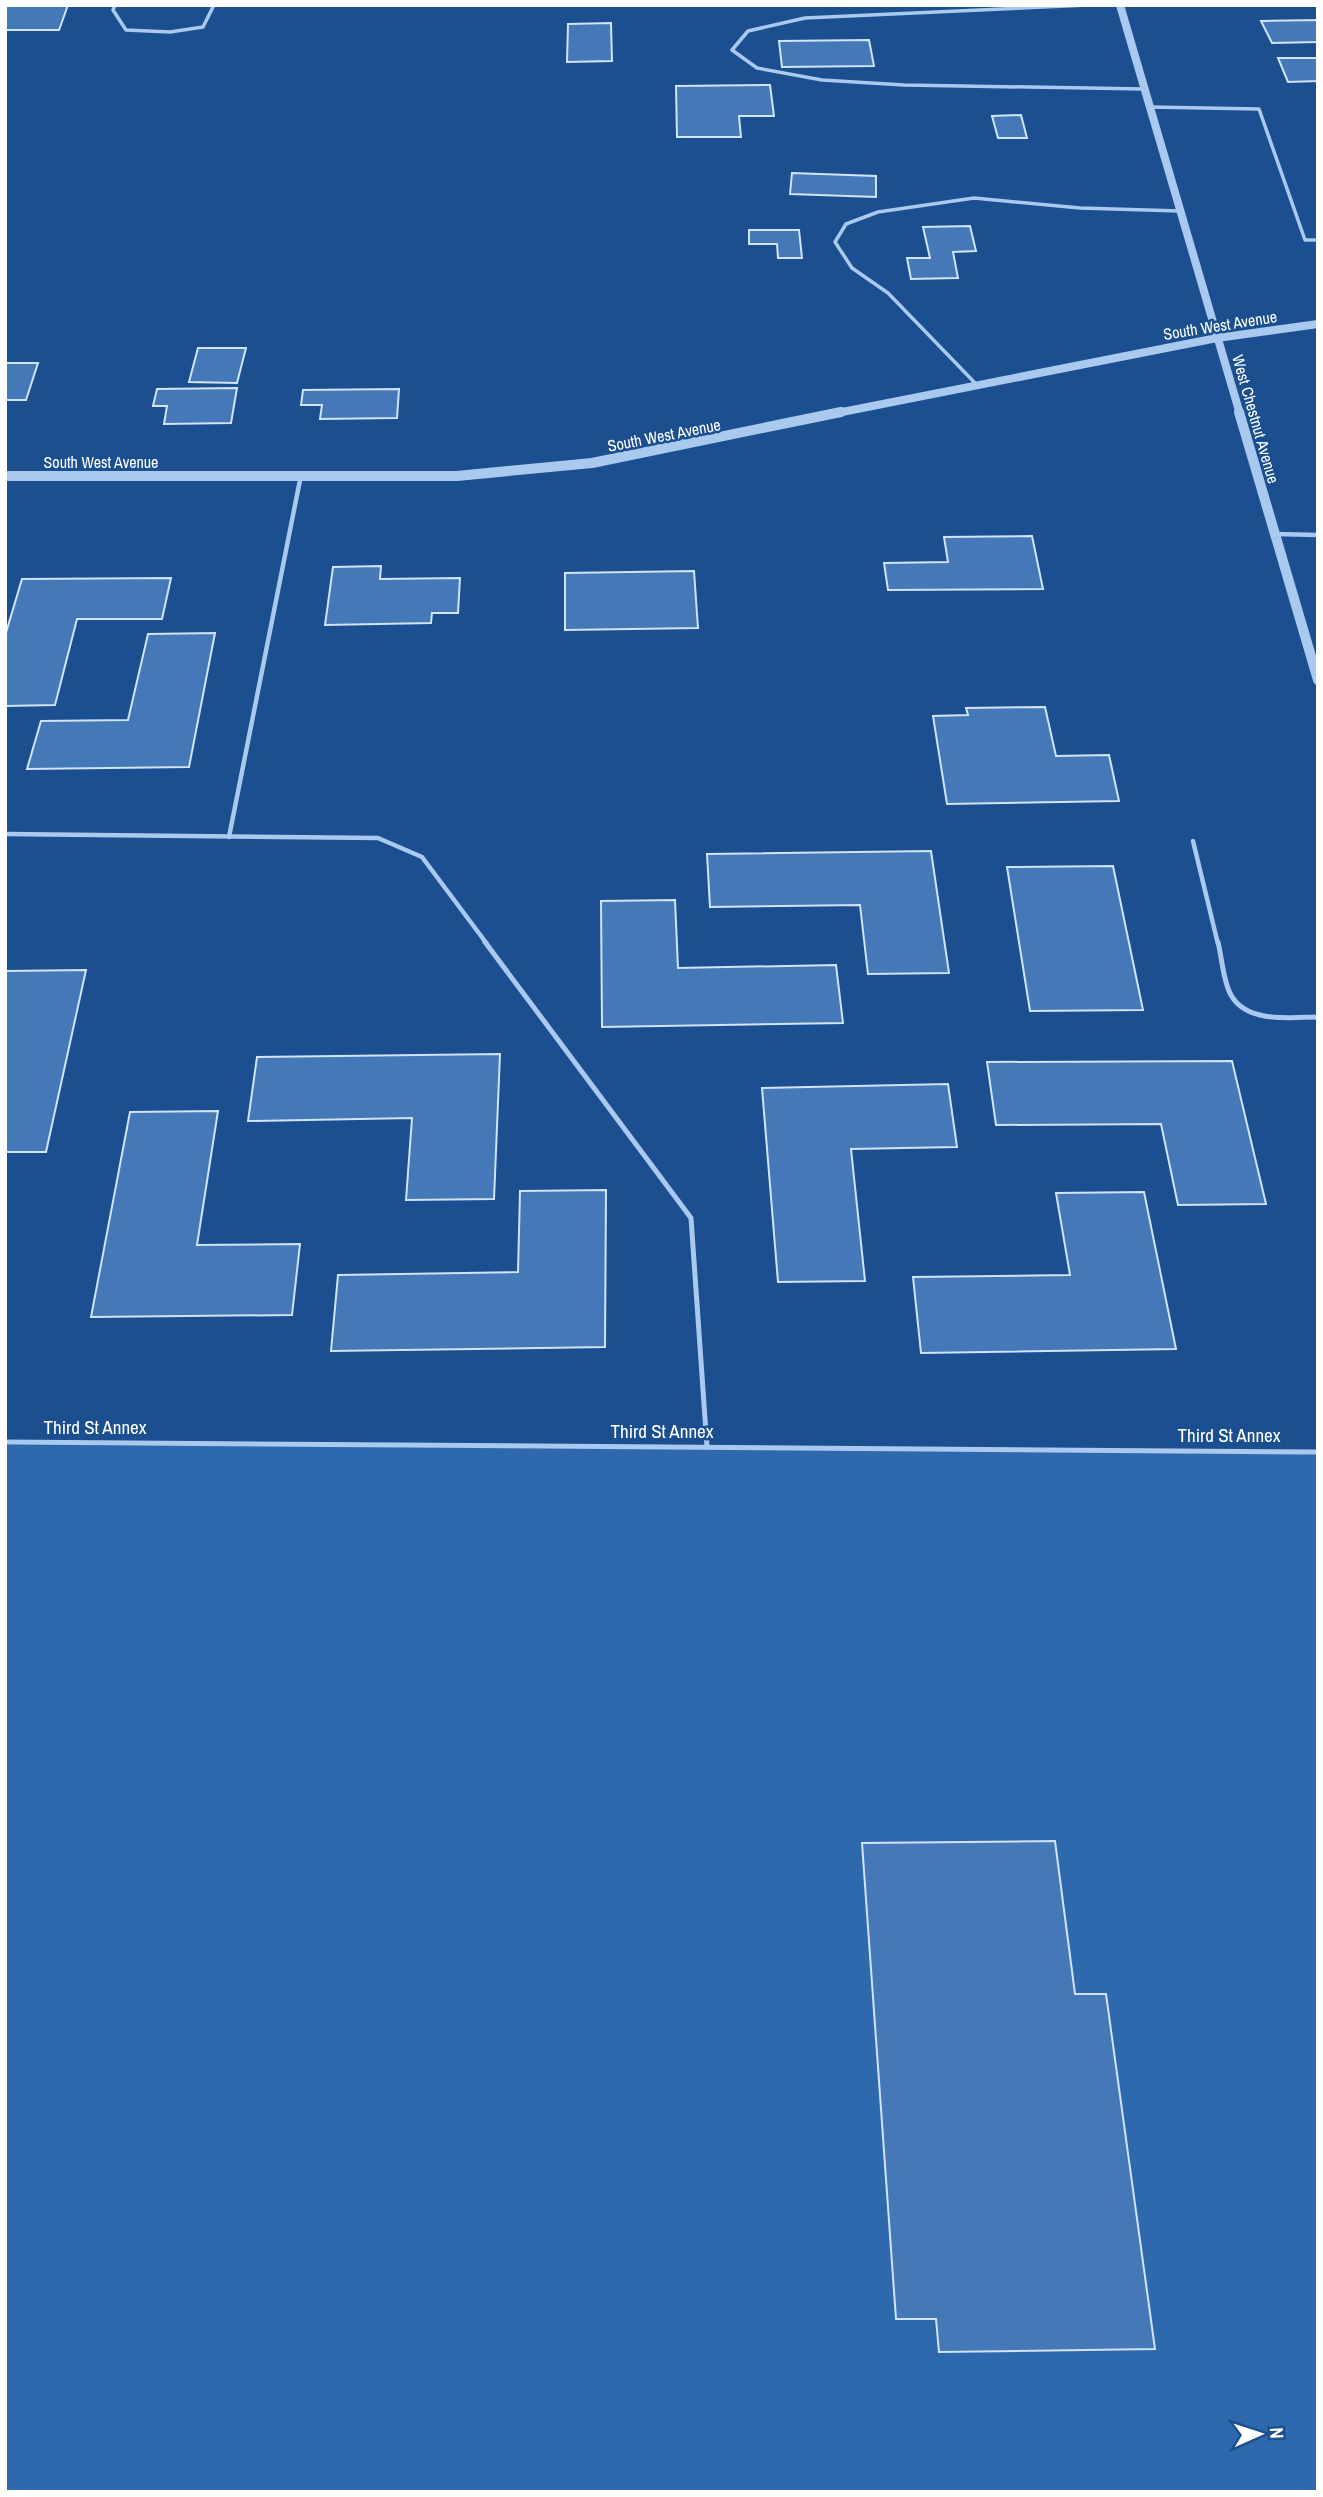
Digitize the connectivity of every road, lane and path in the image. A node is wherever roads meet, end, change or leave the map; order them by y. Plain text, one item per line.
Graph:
1 (115, 5) edge
2 (214, 5) edge
3 (1088, 5) edge
4 (1120, 5) edge
5 (1144, 89) junction
6 (1149, 107) junction
7 (1180, 211) junction
8 (1318, 240) edge
9 (1318, 324) edge
10 (1217, 338) junction
11 (976, 384) junction
12 (301, 475) junction
13 (5, 476) edge
14 (1275, 534) junction
15 (1318, 535) edge
16 (1318, 680) edge
17 (5, 834) edge
18 (229, 837) junction
19 (1193, 841) dead end
20 (1318, 1017) edge
21 (5, 1442) edge
22 (707, 1447) junction
23 (1318, 1452) edge

1 - 2 lane
3 - 5 lane
4 - 5 street, West Chestnut Avenue
5 - 6 street, West Chestnut Avenue
6 - 7 street, West Chestnut Avenue
6 - 8 lane
7 - 10 street, West Chestnut Avenue
7 - 11 lane
9 - 10 street, South West Avenue
10 - 11 street, South West Avenue
10 - 14 street, West Chestnut Avenue
11 - 12 street, South West Avenue
12 - 13 street, South West Avenue
12 - 18 lane
14 - 15 lane
14 - 16 street, West Chestnut Avenue
17 - 18 lane
18 - 22 lane
19 - 20 lane
21 - 22 lane, Third St Annex
22 - 23 lane, Third St Annex

